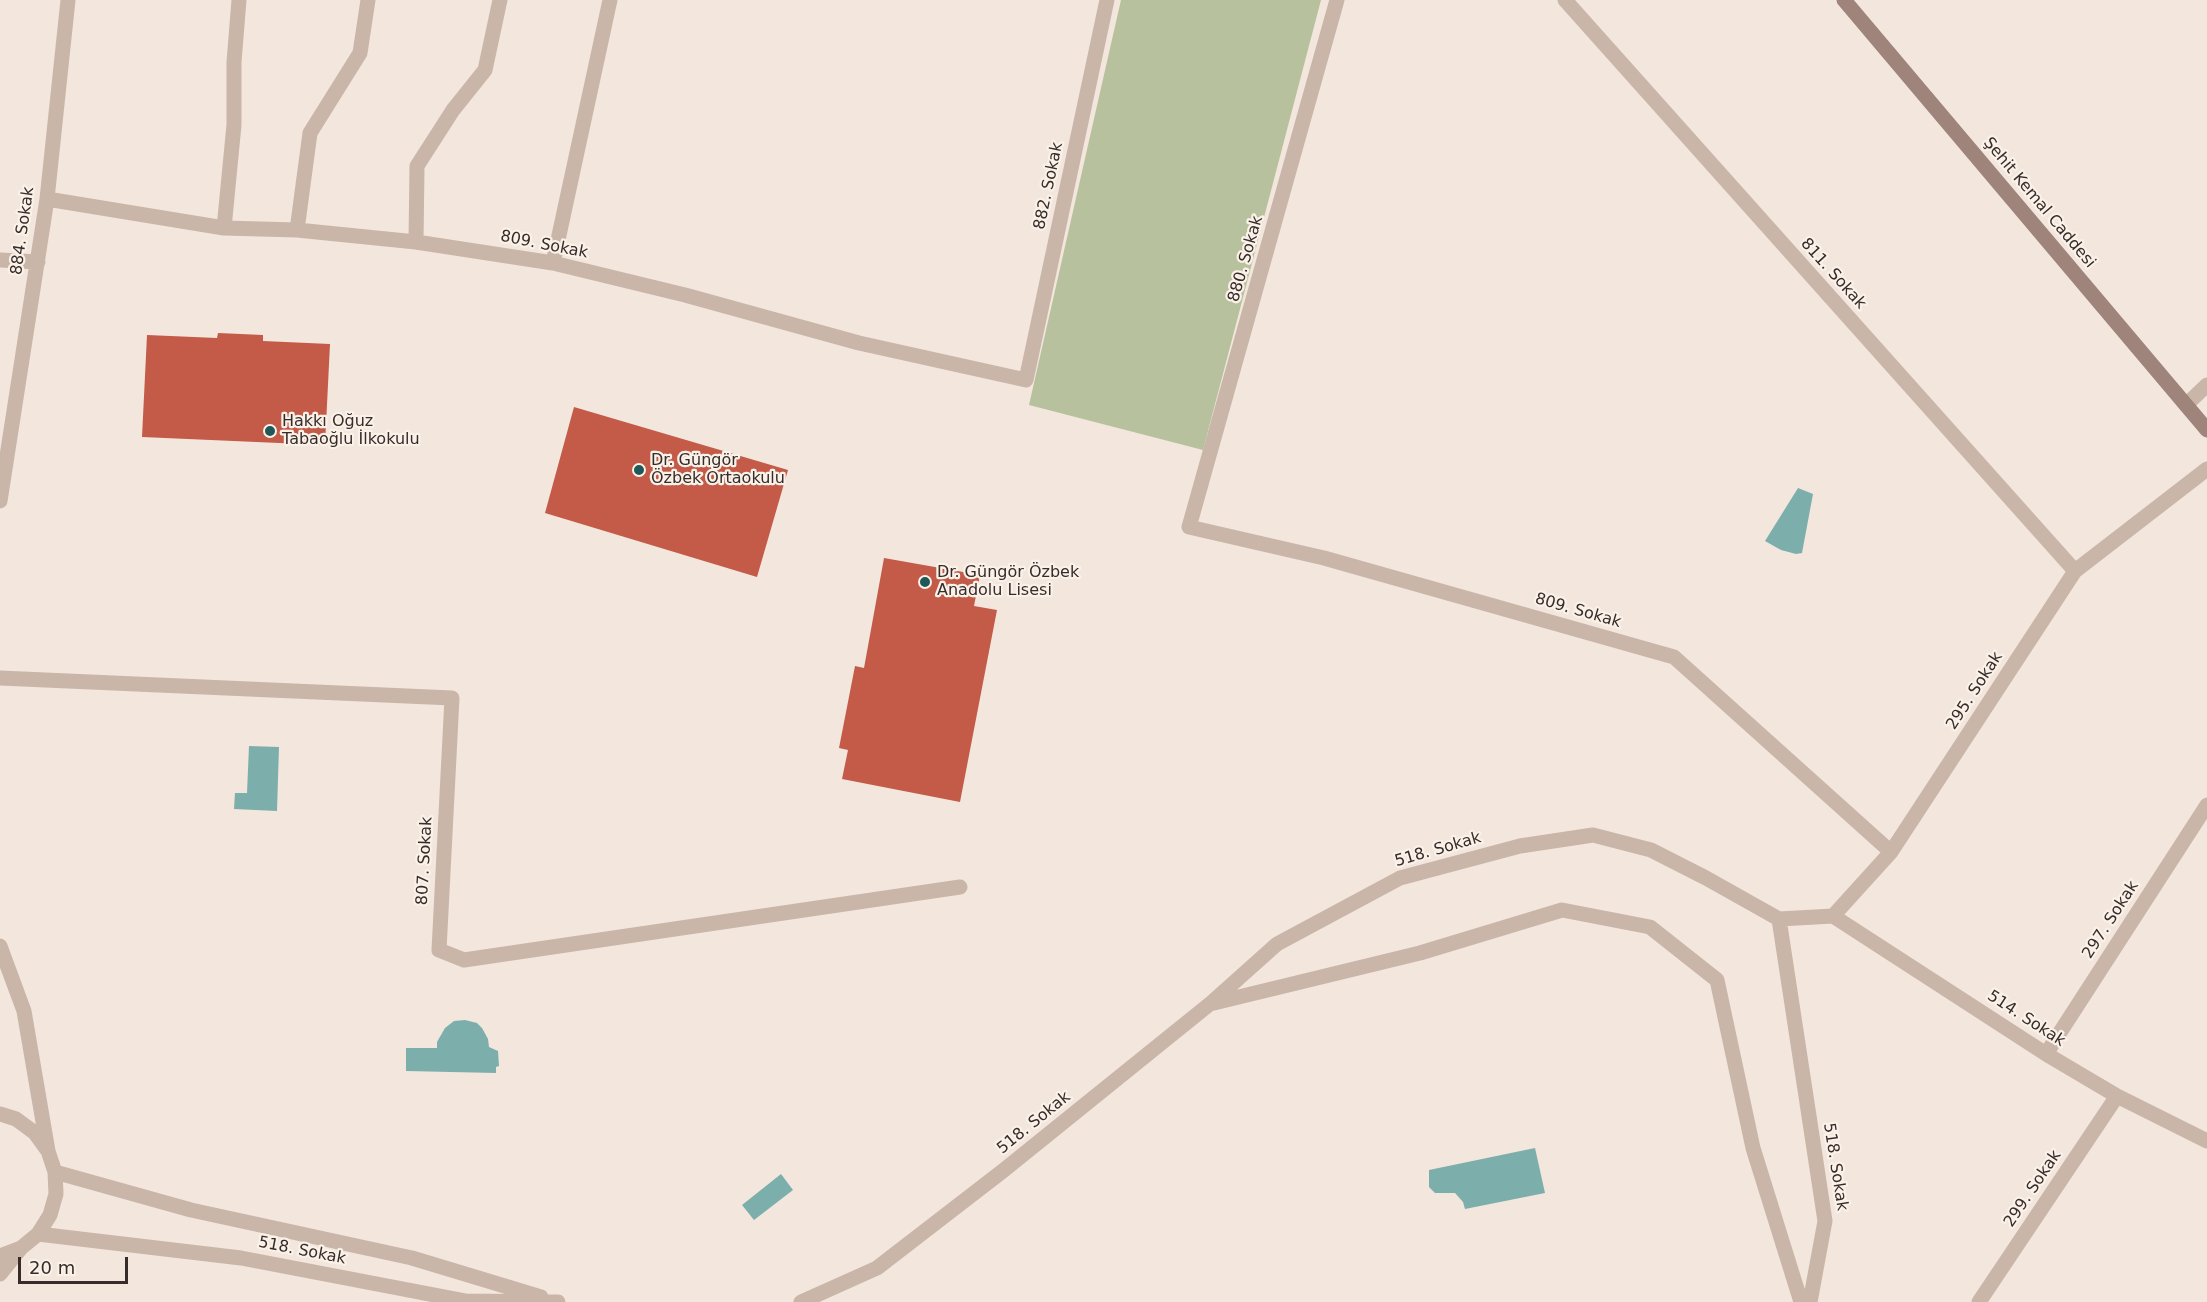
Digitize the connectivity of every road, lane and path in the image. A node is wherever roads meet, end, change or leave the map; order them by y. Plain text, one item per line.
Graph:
1 (68, 0) edge
2 (239, 0) edge
3 (368, 0) edge
4 (500, 0) edge
5 (610, 0) edge
6 (1107, 0) edge
7 (1338, 0) edge
8 (1565, 0) edge
9 (1844, 0) edge
10 (47, 199) junction
11 (224, 228) junction
12 (297, 230) junction
13 (416, 242) junction
14 (0, 260) edge
15 (38, 262) junction
16 (553, 263) junction
17 (1026, 380) joint
18 (2207, 385) edge
19 (2186, 405) junction
20 (2207, 430) edge
21 (2207, 469) edge
22 (0, 501) edge
23 (1189, 527) joint
24 (2075, 571) junction
25 (0, 678) edge
26 (2207, 805) edge
27 (1891, 852) junction
28 (960, 887) dead end
29 (1833, 916) junction
30 (1779, 919) junction
31 (0, 946) edge
32 (1211, 1003) junction
33 (2046, 1054) junction
34 (2118, 1096) junction
35 (0, 1114) edge
36 (2207, 1142) edge
37 (48, 1151) junction
38 (55, 1172) junction
39 (38, 1234) junction
40 (21, 1248) junction
41 (0, 1256) edge
42 (0, 1274) edge
43 (801, 1302) edge
44 (1801, 1302) edge
45 (1810, 1302) edge
46 (1978, 1302) edge

1 - 10 street, 884. Sokak
2 - 11 street
3 - 12 street
4 - 13 street
5 - 16 street
6 - 17 street, 882. Sokak
7 - 23 street, 880. Sokak
8 - 24 street, 811. Sokak
9 - 19 main road, Şehit Kemal Caddesi
10 - 11 street, 809. Sokak
10 - 15 street, 884. Sokak
11 - 12 street, 809. Sokak
12 - 13 street, 809. Sokak
13 - 16 street, 809. Sokak
14 - 15 street
15 - 22 street, 884. Sokak
16 - 17 street, 809. Sokak
18 - 19 street
19 - 20 main road, Şehit Kemal Caddesi
21 - 24 street, 295. Sokak
23 - 27 street, 809. Sokak
24 - 27 street, 295. Sokak
25 - 28 street, 807. Sokak
26 - 33 street, 297. Sokak
27 - 29 street, 295. Sokak
29 - 30 street
29 - 33 street, 514. Sokak
30 - 32 street, 518. Sokak
30 - 45 street, 518. Sokak
31 - 37 street
32 - 43 street, 518. Sokak
32 - 44 street
33 - 34 street, 514. Sokak
34 - 36 street, 514. Sokak
34 - 46 street, 299. Sokak
35 - 37 street
37 - 38 street
38 - 39 street
38 - 39 street, 518. Sokak
39 - 40 street
40 - 41 street
40 - 42 street

